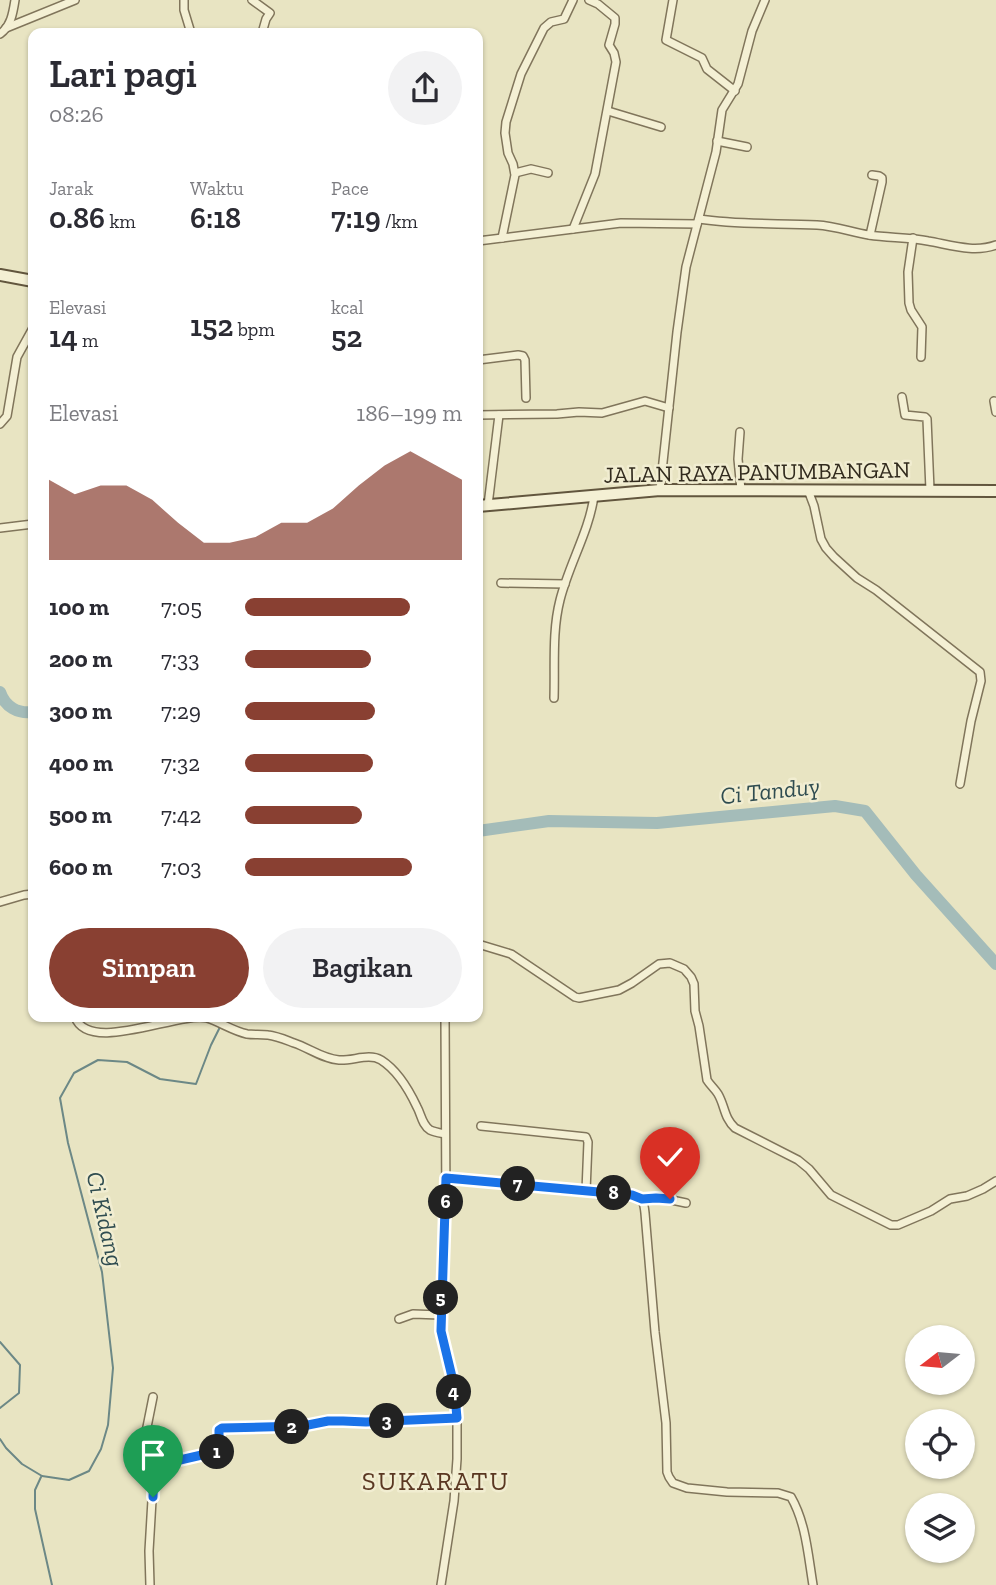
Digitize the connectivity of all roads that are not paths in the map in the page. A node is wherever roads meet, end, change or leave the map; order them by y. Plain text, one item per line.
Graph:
1 (15, 0) edge
2 (75, 0) edge
3 (184, 0) edge
4 (252, 0) edge
5 (573, 0) edge
6 (589, 0) edge
7 (673, 0) edge
8 (765, 0) edge
9 (189, 28) edge
10 (264, 28) edge
11 (3, 31) edge
12 (735, 91) junction
13 (608, 111) junction
14 (661, 127) dead end
15 (717, 141) junction
16 (747, 147) dead end
17 (515, 173) junction
18 (548, 173) dead end
19 (872, 175) dead end
20 (698, 221) junction
21 (573, 229) junction
22 (870, 235) junction
23 (502, 238) junction
24 (914, 238) junction
25 (483, 240) edge
26 (996, 244) edge
27 (0, 275) edge
28 (28, 280) edge
29 (28, 336) edge
30 (921, 357) dead end
31 (483, 359) edge
32 (902, 397) dead end
33 (526, 398) dead end
34 (994, 401) edge
35 (669, 408) junction
36 (996, 412) edge
37 (483, 415) edge
38 (499, 415) junction
39 (0, 424) edge
40 (740, 432) dead end
41 (660, 490) junction
42 (741, 490) junction
43 (808, 490) junction
44 (930, 490) junction
45 (996, 491) edge
46 (594, 496) junction
47 (483, 506) edge
48 (28, 524) edge
49 (0, 528) edge
50 (501, 583) dead end
51 (565, 584) junction
52 (554, 698) dead end
53 (960, 784) dead end
54 (28, 895) edge
55 (0, 902) edge
56 (483, 946) edge
57 (77, 1022) edge
58 (168, 1022) edge
59 (216, 1022) edge
60 (445, 1022) edge
61 (481, 1126) dead end
62 (445, 1134) junction
63 (446, 1178) junction
64 (996, 1181) edge
65 (586, 1191) junction
66 (642, 1199) junction
67 (686, 1203) dead end
68 (440, 1315) junction
69 (399, 1319) dead end
70 (153, 1397) dead end
71 (457, 1418) junction
72 (154, 1466) junction
73 (150, 1585) edge
74 (441, 1585) edge
75 (813, 1585) edge

1 - 11 street
2 - 11 street
3 - 9 street
4 - 10 street
5 - 17 street
6 - 13 street
7 - 12 street
8 - 12 street
12 - 15 street
13 - 14 street
13 - 21 street
15 - 16 street
15 - 20 street
17 - 18 street
17 - 23 street
19 - 22 street
20 - 21 street
20 - 22 street
20 - 35 street
21 - 23 street
22 - 24 street
23 - 25 street
24 - 26 street
24 - 30 street
27 - 28 main road
29 - 39 street
31 - 33 street
32 - 44 street
34 - 36 street
35 - 38 street
35 - 41 street
37 - 38 street
38 - 47 street
40 - 42 street
41 - 42 main road, JALAN RAYA PANUMBANGAN
41 - 46 main road, JALAN RAYA PANUMBANGAN
42 - 43 main road, JALAN RAYA PANUMBANGAN
43 - 44 main road, JALAN RAYA PANUMBANGAN
43 - 53 street
44 - 45 main road, JALAN RAYA PANUMBANGAN
46 - 47 main road, JALAN RAYA PANUMBANGAN
46 - 51 street
48 - 49 street
50 - 51 street
51 - 52 street
54 - 55 street
56 - 64 street
57 - 58 street
59 - 62 street
60 - 62 street
61 - 65 street
62 - 63 street
63 - 65 street
63 - 68 street
65 - 66 street
66 - 67 street
66 - 75 street
68 - 69 street
68 - 71 street
70 - 72 street
71 - 72 street
71 - 74 street
72 - 73 street

